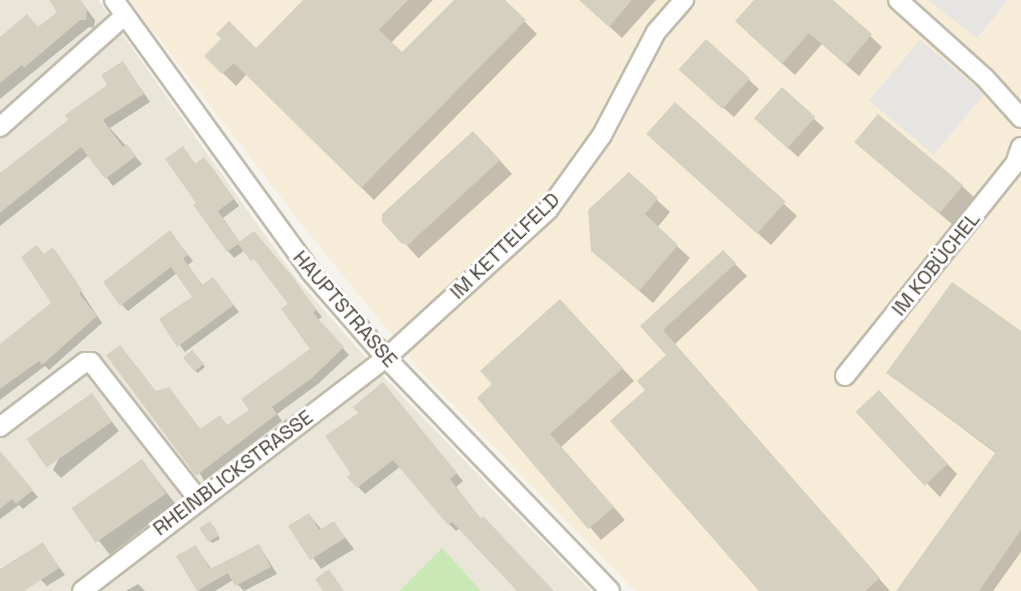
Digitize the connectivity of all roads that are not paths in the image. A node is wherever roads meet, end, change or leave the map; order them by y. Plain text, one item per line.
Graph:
1 (114, 0) edge
2 (684, 0) edge
3 (898, 0) edge
4 (124, 16) junction
5 (1021, 118) edge
6 (0, 127) edge
7 (1021, 147) edge
8 (386, 358) junction
9 (844, 376) dead end
10 (0, 427) edge
11 (198, 499) junction
12 (82, 591) edge
13 (610, 591) edge

1 - 4 street, HAUPTSTRASSE
2 - 8 street, IM KETTELFELD
3 - 5 street
4 - 6 street
4 - 8 street, HAUPTSTRASSE
7 - 9 street, IM KOBÜCHEL
8 - 11 street, RHEINBLICKSTRASSE
8 - 13 street, HAUPTSTRASSE
10 - 11 street
11 - 12 street, RHEINBLICKSTRASSE

